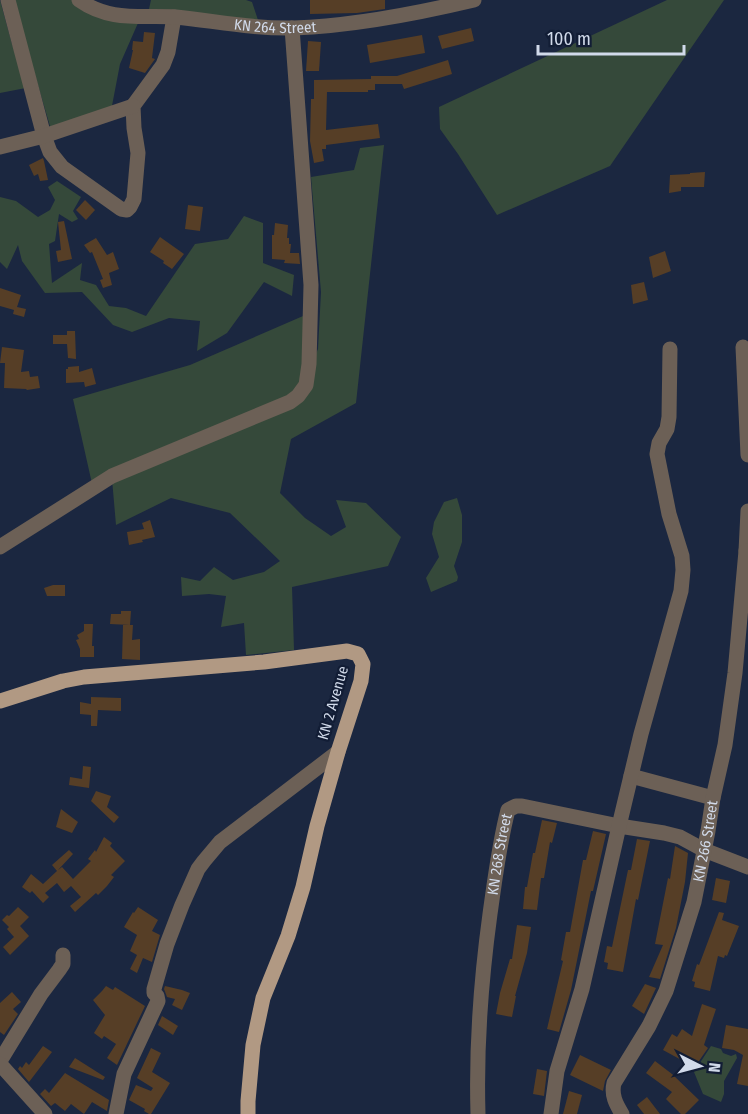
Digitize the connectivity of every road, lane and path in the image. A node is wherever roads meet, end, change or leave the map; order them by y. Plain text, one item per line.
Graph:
1 (8, 0) edge
2 (79, 0) edge
3 (474, 0) edge
4 (174, 17) junction
5 (292, 28) junction
6 (133, 106) junction
7 (44, 136) junction
8 (0, 147) edge
9 (743, 347) dead end
10 (670, 349) dead end
11 (748, 455) edge
12 (748, 511) edge
13 (0, 547) edge
14 (747, 551) edge
15 (0, 701) edge
16 (338, 753) junction
17 (632, 776) junction
18 (713, 798) junction
19 (619, 826) junction
20 (704, 850) junction
21 (748, 867) edge
22 (63, 955) dead end
23 (0, 1063) edge
24 (45, 1114) edge
25 (116, 1114) edge
26 (248, 1114) edge
27 (478, 1114) edge
28 (551, 1114) edge
29 (622, 1114) edge

1 - 7 street
2 - 4 street, KN 264 Street
3 - 5 street, KN 264 Street
4 - 5 street, KN 264 Street
4 - 6 street
5 - 13 street
6 - 7 street
6 - 7 street
7 - 8 street
9 - 11 street
10 - 17 street
12 - 14 street, KN 266 Street
14 - 18 street, KN 266 Street
15 - 16 main road, KN 2 Avenue
16 - 25 street
16 - 26 main road, KN 2 Avenue
17 - 18 street
17 - 19 street
18 - 20 street, KN 266 Street
19 - 20 street, KN 268 Street
19 - 27 street, KN 268 Street
19 - 28 street
20 - 21 street, KN 268 Street
20 - 29 street, KN 266 Street
22 - 23 street
23 - 24 street

